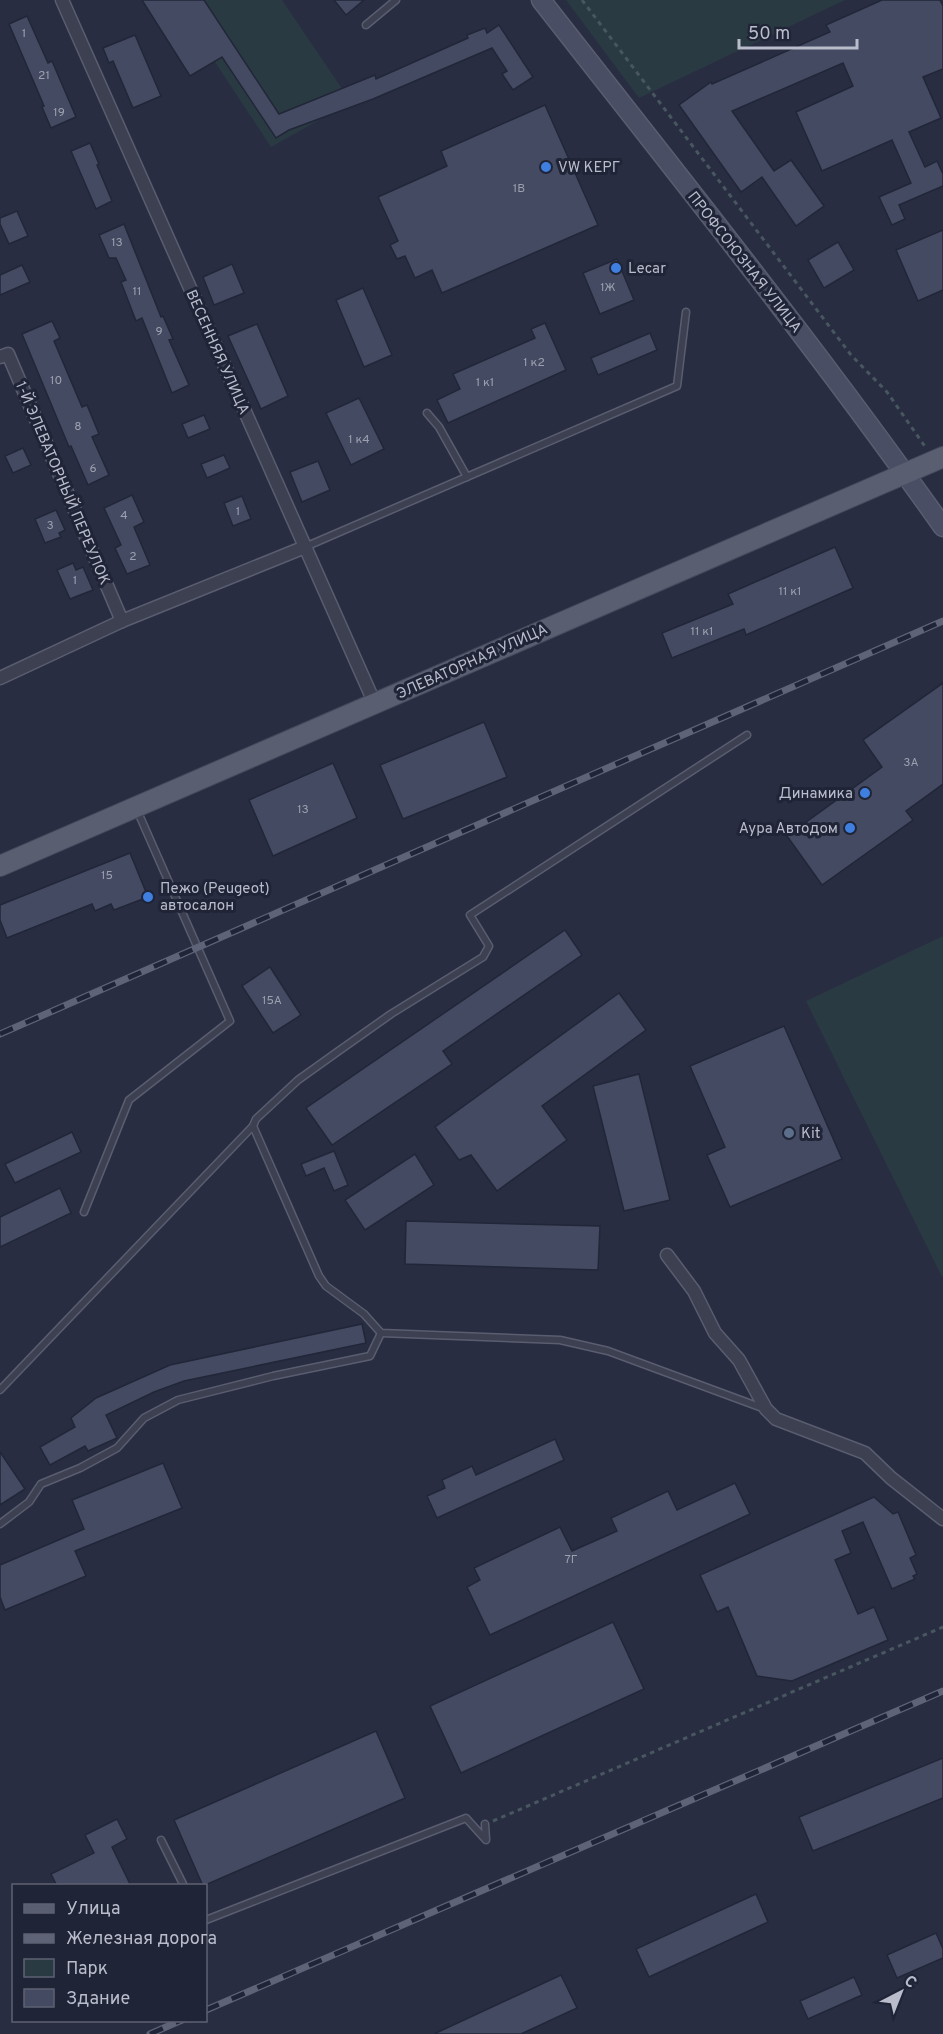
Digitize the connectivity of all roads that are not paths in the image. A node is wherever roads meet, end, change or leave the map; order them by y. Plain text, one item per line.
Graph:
1 (62, 0) edge
2 (396, 0) edge
3 (541, 0) edge
4 (366, 25) dead end
5 (686, 312) dead end
6 (0, 357) edge
7 (427, 413) dead end
8 (939, 458) edge
9 (904, 473) junction
10 (467, 477) junction
11 (943, 527) edge
12 (304, 547) junction
13 (122, 621) junction
14 (0, 678) edge
15 (375, 704) junction
16 (747, 735) dead end
17 (136, 807) junction
18 (0, 866) edge
19 (253, 1126) junction
20 (84, 1212) dead end
21 (667, 1256) dead end
22 (381, 1333) junction
23 (0, 1390) edge
24 (766, 1409) junction
25 (943, 1519) edge
26 (0, 1524) edge
27 (485, 1824) road end
28 (161, 1840) dead end
29 (183, 1884) edge
30 (207, 1920) edge

1 - 12 street, ВЕСЕННЯЯ УЛИЦА
2 - 4 lane
3 - 9 main road, ПРОФСОЮЗНАЯ УЛИЦА
5 - 10 lane
6 - 13 street, 1-Й ЭЛЕВАТОРНЫЙ ПЕРЕУЛОК
7 - 10 lane
8 - 9 main road, ЭЛЕВАТОРНАЯ УЛИЦА
9 - 11 main road, ПРОФСОЮЗНАЯ УЛИЦА
9 - 15 main road, ЭЛЕВАТОРНАЯ УЛИЦА
10 - 12 lane
12 - 13 street
12 - 15 street, ВЕСЕННЯЯ УЛИЦА
13 - 14 street
15 - 17 main road, ЭЛЕВАТОРНАЯ УЛИЦА
16 - 19 lane
17 - 18 main road, ЭЛЕВАТОРНАЯ УЛИЦА
17 - 20 lane
19 - 22 lane
19 - 23 lane
21 - 24 street
22 - 24 lane
22 - 26 lane
24 - 25 street
27 - 30 lane
28 - 29 lane

